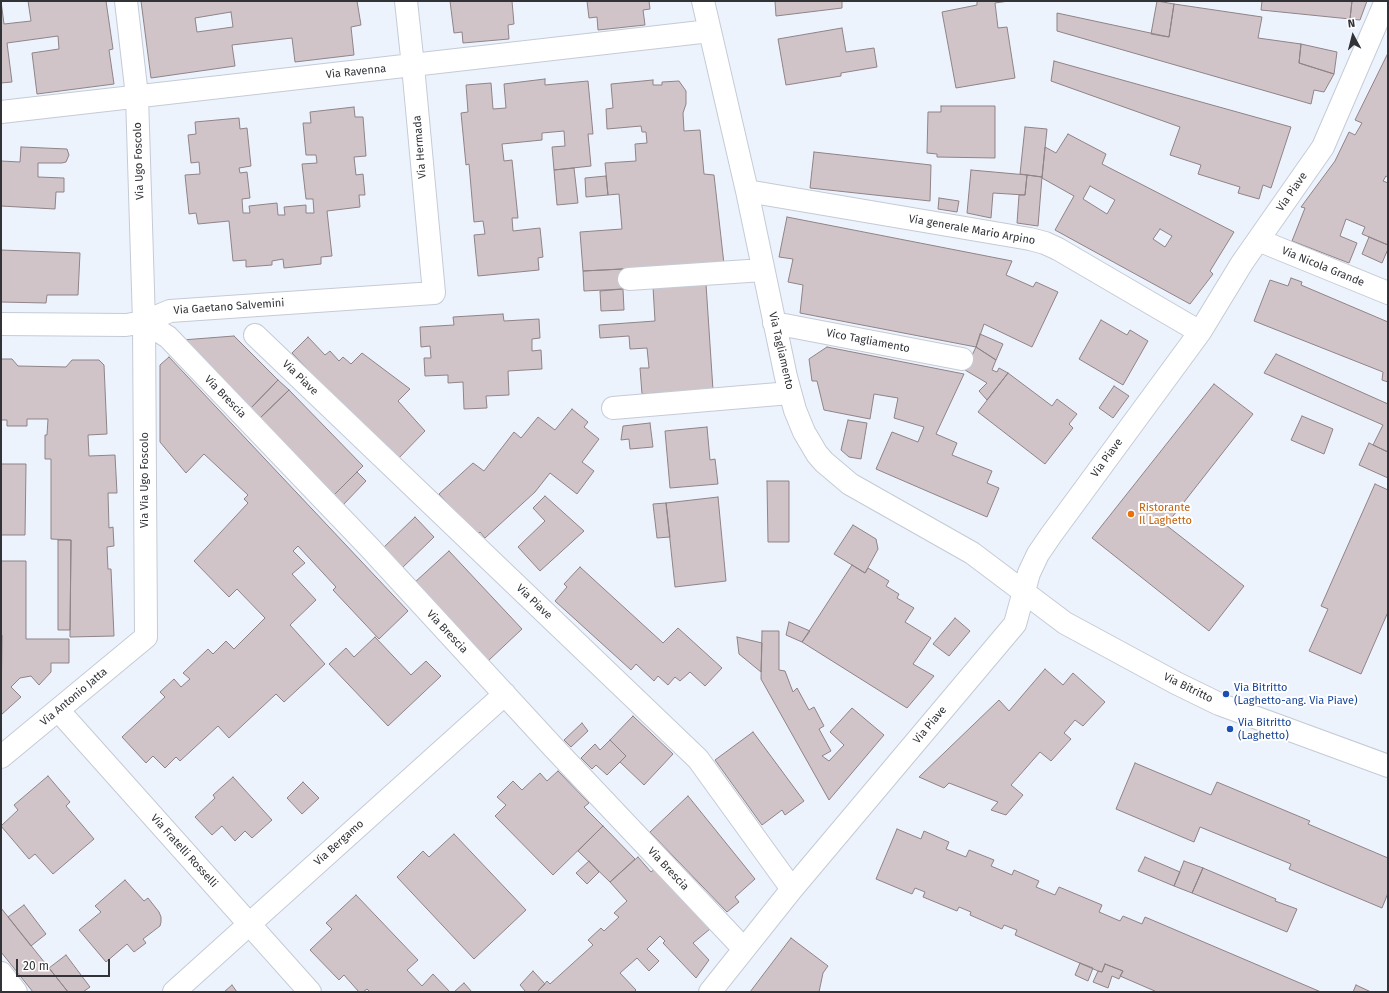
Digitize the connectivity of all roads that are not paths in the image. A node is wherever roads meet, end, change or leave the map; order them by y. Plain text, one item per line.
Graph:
1 (126, 1) edge
2 (406, 1) edge
3 (703, 1) edge
4 (1386, 1) edge
5 (710, 31) junction
6 (413, 66) junction
7 (137, 96) junction
8 (1, 112) edge
9 (747, 191) junction
10 (1258, 240) junction
11 (763, 270) junction
12 (629, 279) dead end
13 (434, 293) joint
14 (1388, 293) edge
15 (144, 322) junction
16 (774, 323) junction
17 (1, 324) edge
18 (1200, 332) junction
19 (255, 335) dead end
20 (962, 359) dead end
21 (790, 393) junction
22 (613, 408) dead end
23 (1023, 593) junction
24 (146, 637) joint
25 (505, 694) junction
26 (58, 710) junction
27 (1, 757) edge
28 (1388, 766) edge
29 (792, 889) junction
30 (250, 924) junction
31 (744, 949) junction
32 (1, 973) edge
33 (16, 992) edge
34 (174, 992) edge
35 (310, 992) edge
36 (710, 992) edge

1 - 7 street, Via Ugo Foscolo
2 - 6 street, Via Hermada
3 - 5 street, Via Tagliamento
4 - 10 street, Via Piave
5 - 6 street, Via Ravenna
5 - 9 street, Via Tagliamento
6 - 7 street, Via Ravenna
6 - 13 street, Via Hermada
7 - 8 street, Via Ravenna
7 - 15 street, Via Ugo Foscolo
9 - 11 street, Via Tagliamento
9 - 18 street, Via generale Mario Arpino
10 - 14 street, Via Nicola Grande
10 - 18 street, Via Piave
11 - 12 street
11 - 16 street, Via Tagliamento
13 - 15 street, Via Gaetano Salvemini
15 - 17 street, Via Gaetano Salvemini
15 - 24 street, Via Via Ugo Foscolo
15 - 25 street, Via Brescia
16 - 20 street, Vico Tagliamento
16 - 21 street, Via Tagliamento
18 - 23 street, Via Piave
19 - 29 street, Via Piave
21 - 22 street
21 - 23 street, Via Tagliamento
23 - 28 street, Via Bitritto
23 - 29 street, Via Piave
24 - 26 street, Via Antonio Jatta
25 - 30 street, Via Bergamo
25 - 31 street, Via Brescia
26 - 27 street, Via Antonio Jatta
26 - 30 street, Via Fratelli Rosselli
29 - 31 street, Via Piave
30 - 34 street, Via Bergamo
30 - 35 street, Via Fratelli Rosselli
31 - 36 street, Via Piave
32 - 33 street

